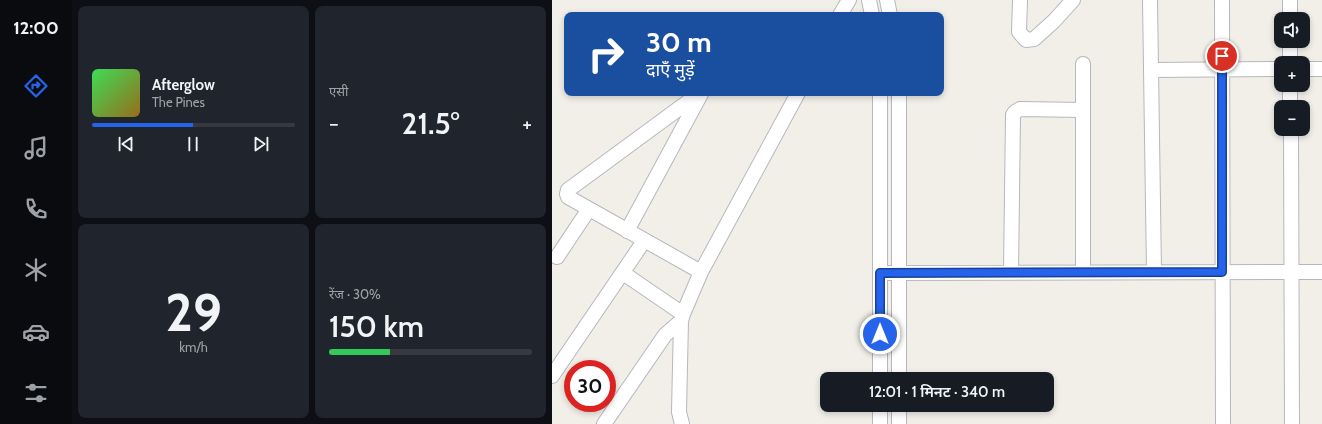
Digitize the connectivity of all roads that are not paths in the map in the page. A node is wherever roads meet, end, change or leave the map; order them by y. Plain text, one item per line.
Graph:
1 (849, 0) edge
2 (869, 0) edge
3 (888, 0) edge
4 (1020, 0) edge
5 (1073, 0) edge
6 (1150, 0) edge
7 (1222, 0) edge
8 (1290, 0) edge
9 (842, 12) edge
10 (871, 12) edge
11 (890, 12) edge
12 (1290, 12) edge
13 (1083, 64) dead end
14 (1310, 69) edge
15 (1322, 69) edge
16 (1151, 70) junction
17 (1222, 70) junction
18 (1274, 70) edge
19 (697, 96) edge
20 (699, 96) edge
21 (796, 96) edge
22 (880, 96) edge
23 (898, 96) edge
24 (1083, 110) junction
25 (1290, 136) edge
26 (589, 209) junction
27 (627, 231) junction
28 (644, 241) junction
29 (557, 257) dead end
30 (701, 272) junction
31 (1083, 272) junction
32 (1154, 272) junction
33 (1222, 272) junction
34 (1291, 272) junction
35 (1322, 272) edge
36 (623, 273) junction
37 (880, 273) junction
38 (898, 273) junction
39 (1011, 273) junction
40 (682, 318) junction
41 (880, 372) edge
42 (899, 372) edge
43 (552, 376) edge
44 (880, 412) edge
45 (899, 412) edge
46 (604, 424) edge
47 (682, 424) edge
48 (880, 424) edge
49 (899, 424) edge
50 (1223, 424) edge
51 (1292, 424) edge

1 - 9 street
2 - 10 street
3 - 11 street
4 - 5 street
6 - 16 street
7 - 17 street
8 - 12 street
13 - 24 street
14 - 15 street
16 - 17 street
16 - 32 street
17 - 18 street
17 - 33 street
19 - 26 street
20 - 27 street
21 - 30 street
22 - 37 street
23 - 38 street
24 - 31 street
24 - 39 street
25 - 34 street
26 - 27 street
26 - 29 street
27 - 28 street
28 - 30 street
28 - 36 street
30 - 40 street
31 - 32 street
31 - 39 street
32 - 33 street
33 - 34 street
33 - 50 street
34 - 35 street
34 - 51 street
36 - 40 street
36 - 43 street
37 - 38 street
37 - 41 street
38 - 39 street
38 - 42 street
40 - 46 street
40 - 47 street
44 - 48 street
45 - 49 street

